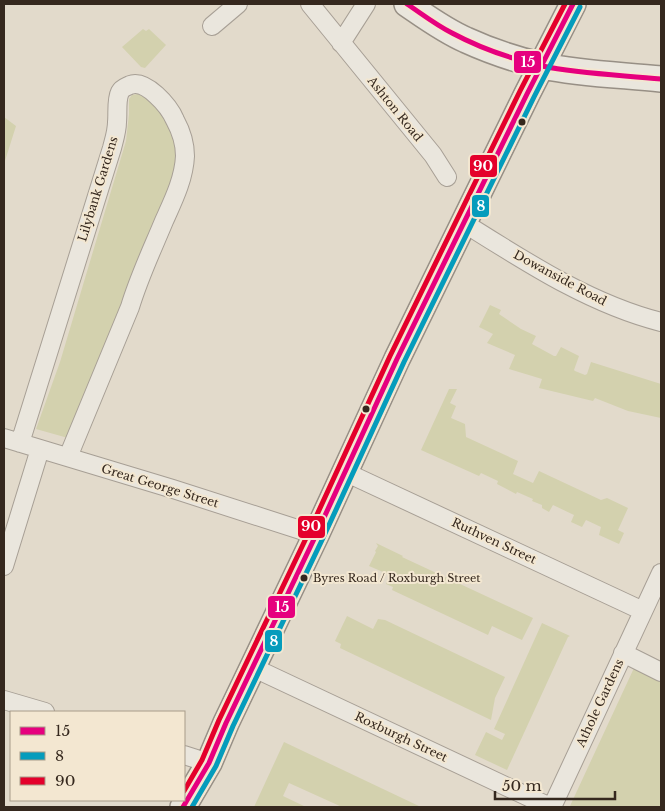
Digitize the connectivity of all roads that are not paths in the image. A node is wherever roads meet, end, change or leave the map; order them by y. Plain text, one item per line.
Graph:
1 (238, 4) edge
2 (310, 4) edge
3 (366, 4) edge
4 (407, 4) edge
5 (573, 4) edge
6 (212, 26) dead end
7 (341, 42) junction
8 (541, 66) junction
9 (661, 79) edge
10 (447, 177) dead end
11 (464, 223) junction
12 (661, 322) edge
13 (12, 441) edge
14 (40, 449) junction
15 (68, 457) junction
16 (345, 472) junction
17 (316, 535) junction
18 (4, 566) edge
19 (661, 573) edge
20 (643, 611) junction
21 (623, 653) junction
22 (252, 667) junction
23 (661, 672) edge
24 (4, 700) edge
25 (42, 711) edge
26 (185, 755) edge
27 (209, 763) junction
28 (183, 807) edge
29 (551, 807) edge

1 - 6 street
2 - 7 street, Ashton Road
3 - 7 street
4 - 8 main road
5 - 8 main road
7 - 10 street, Ashton Road
8 - 9 main road
8 - 11 main road
11 - 12 street, Dowanside Road
11 - 16 main road
13 - 14 street, Great George Street
13 - 15 street, Lilybank Gardens
14 - 15 street, Great George Street
14 - 18 street
15 - 17 street, Great George Street
16 - 17 main road
16 - 20 street, Ruthven Street
17 - 22 main road
19 - 20 street, Athole Gardens
20 - 21 street, Athole Gardens
21 - 23 street, Athole Gardens
21 - 29 street, Athole Gardens
22 - 27 main road
22 - 29 street, Roxburgh Street
24 - 25 street
26 - 27 street
27 - 28 main road

